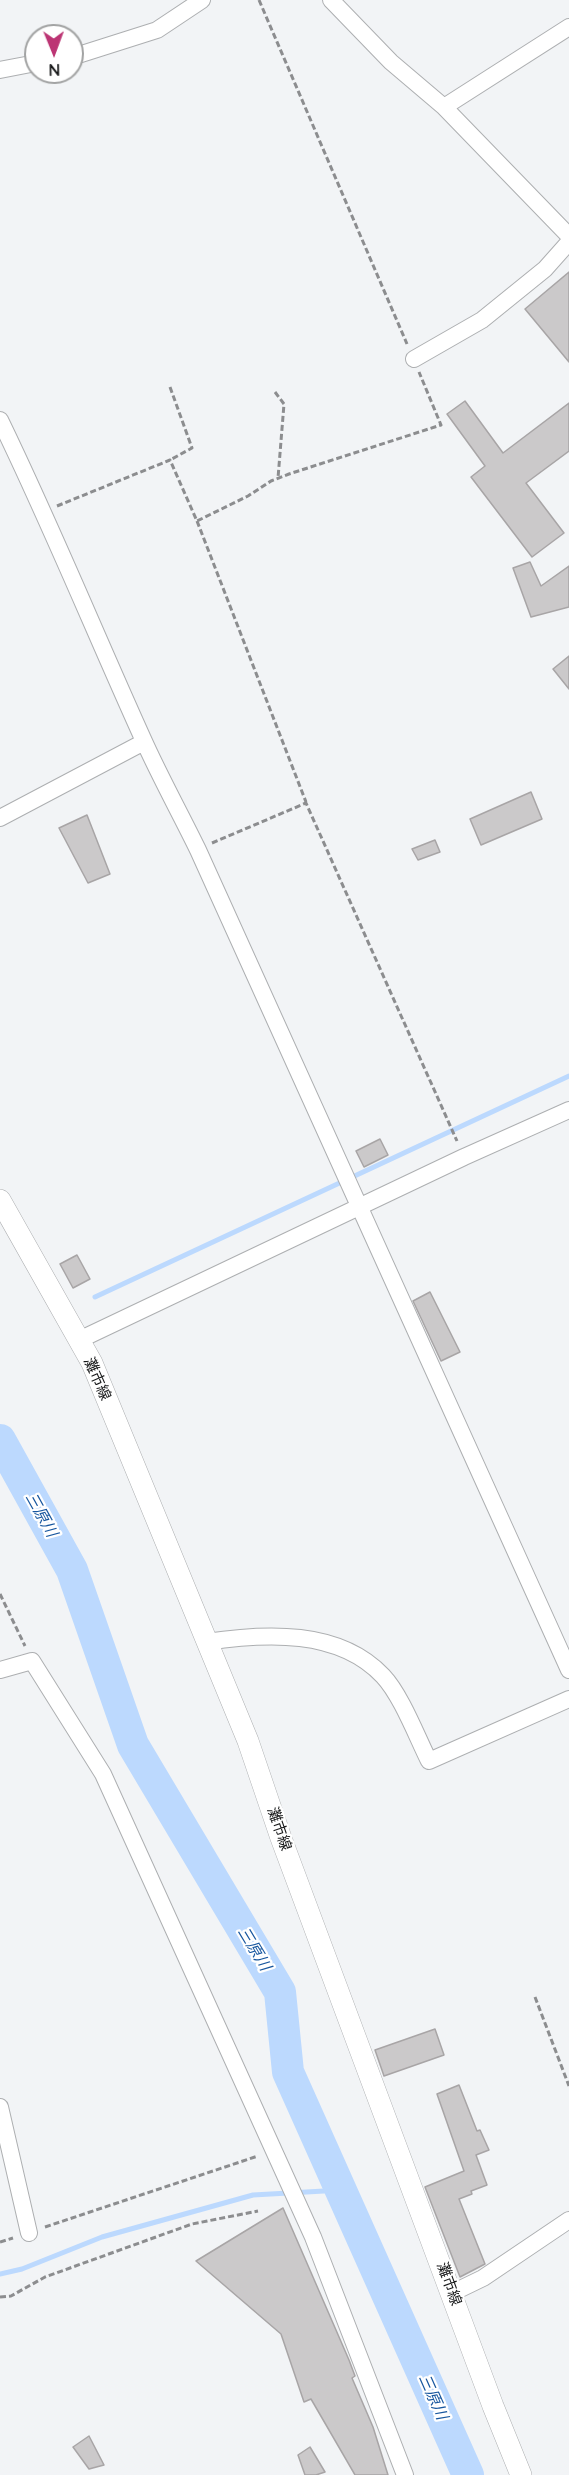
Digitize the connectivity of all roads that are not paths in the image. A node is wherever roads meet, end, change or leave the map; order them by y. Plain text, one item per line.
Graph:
1 (202, 0) edge
2 (331, 0) edge
3 (569, 27) edge
4 (84, 53) edge
5 (24, 65) edge
6 (0, 70) edge
7 (444, 106) junction
8 (569, 236) edge
9 (569, 242) edge
10 (414, 359) road end
11 (0, 420) edge
12 (144, 742) junction
13 (0, 818) edge
14 (569, 1110) edge
15 (0, 1200) edge
16 (360, 1206) junction
17 (79, 1340) junction
18 (206, 1642) junction
19 (0, 1670) edge
20 (569, 1670) edge
21 (569, 1699) edge
22 (0, 2108) edge
23 (569, 2220) edge
24 (29, 2233) road end
25 (452, 2293) junction
26 (405, 2475) edge
27 (521, 2475) edge

1 - 4 street
2 - 7 street
3 - 7 street
5 - 6 street
7 - 8 street
9 - 10 street
11 - 12 street
12 - 13 street
12 - 16 street
14 - 16 street
15 - 17 main road, 灘市線
16 - 17 street
16 - 20 street
17 - 18 main road, 灘市線
18 - 21 street
18 - 25 main road, 灘市線
19 - 26 street
22 - 24 street
23 - 25 street
25 - 27 main road, 灘市線

